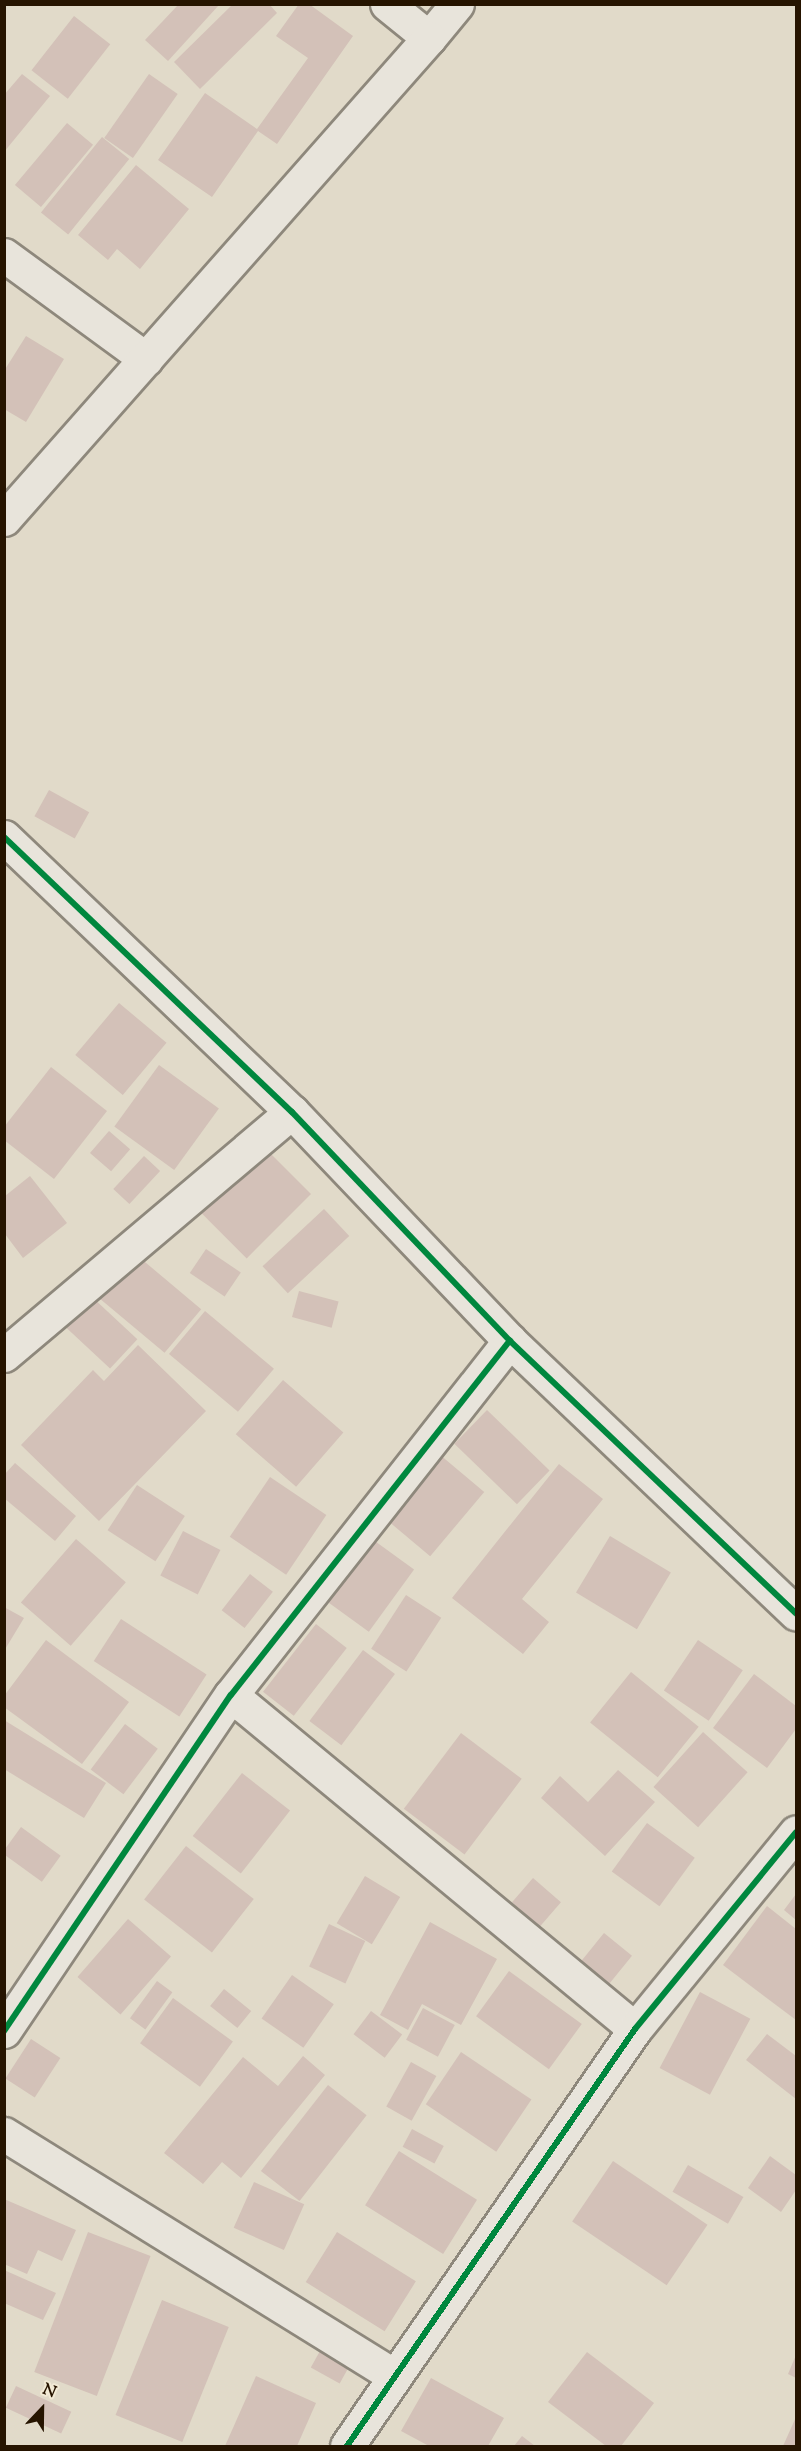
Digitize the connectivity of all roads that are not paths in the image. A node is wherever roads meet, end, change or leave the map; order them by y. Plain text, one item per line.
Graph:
1 (387, 4) edge
2 (457, 4) edge
3 (429, 38) junction
4 (4, 255) edge
5 (146, 359) junction
6 (4, 519) edge
7 (4, 837) edge
8 (292, 1112) junction
9 (510, 1341) junction
10 (4, 1355) edge
11 (796, 1613) edge
12 (231, 1695) junction
13 (796, 1832) edge
14 (635, 2029) junction
15 (4, 2031) edge
16 (4, 2134) edge
17 (394, 2376) junction
18 (347, 2446) edge

1 - 3 street
2 - 3 street
3 - 5 street
4 - 5 street
5 - 6 street
7 - 8 street
8 - 9 street
8 - 10 street
9 - 11 street
9 - 12 street
12 - 14 street
12 - 15 street
13 - 14 street
14 - 17 street
16 - 17 street
17 - 18 street

